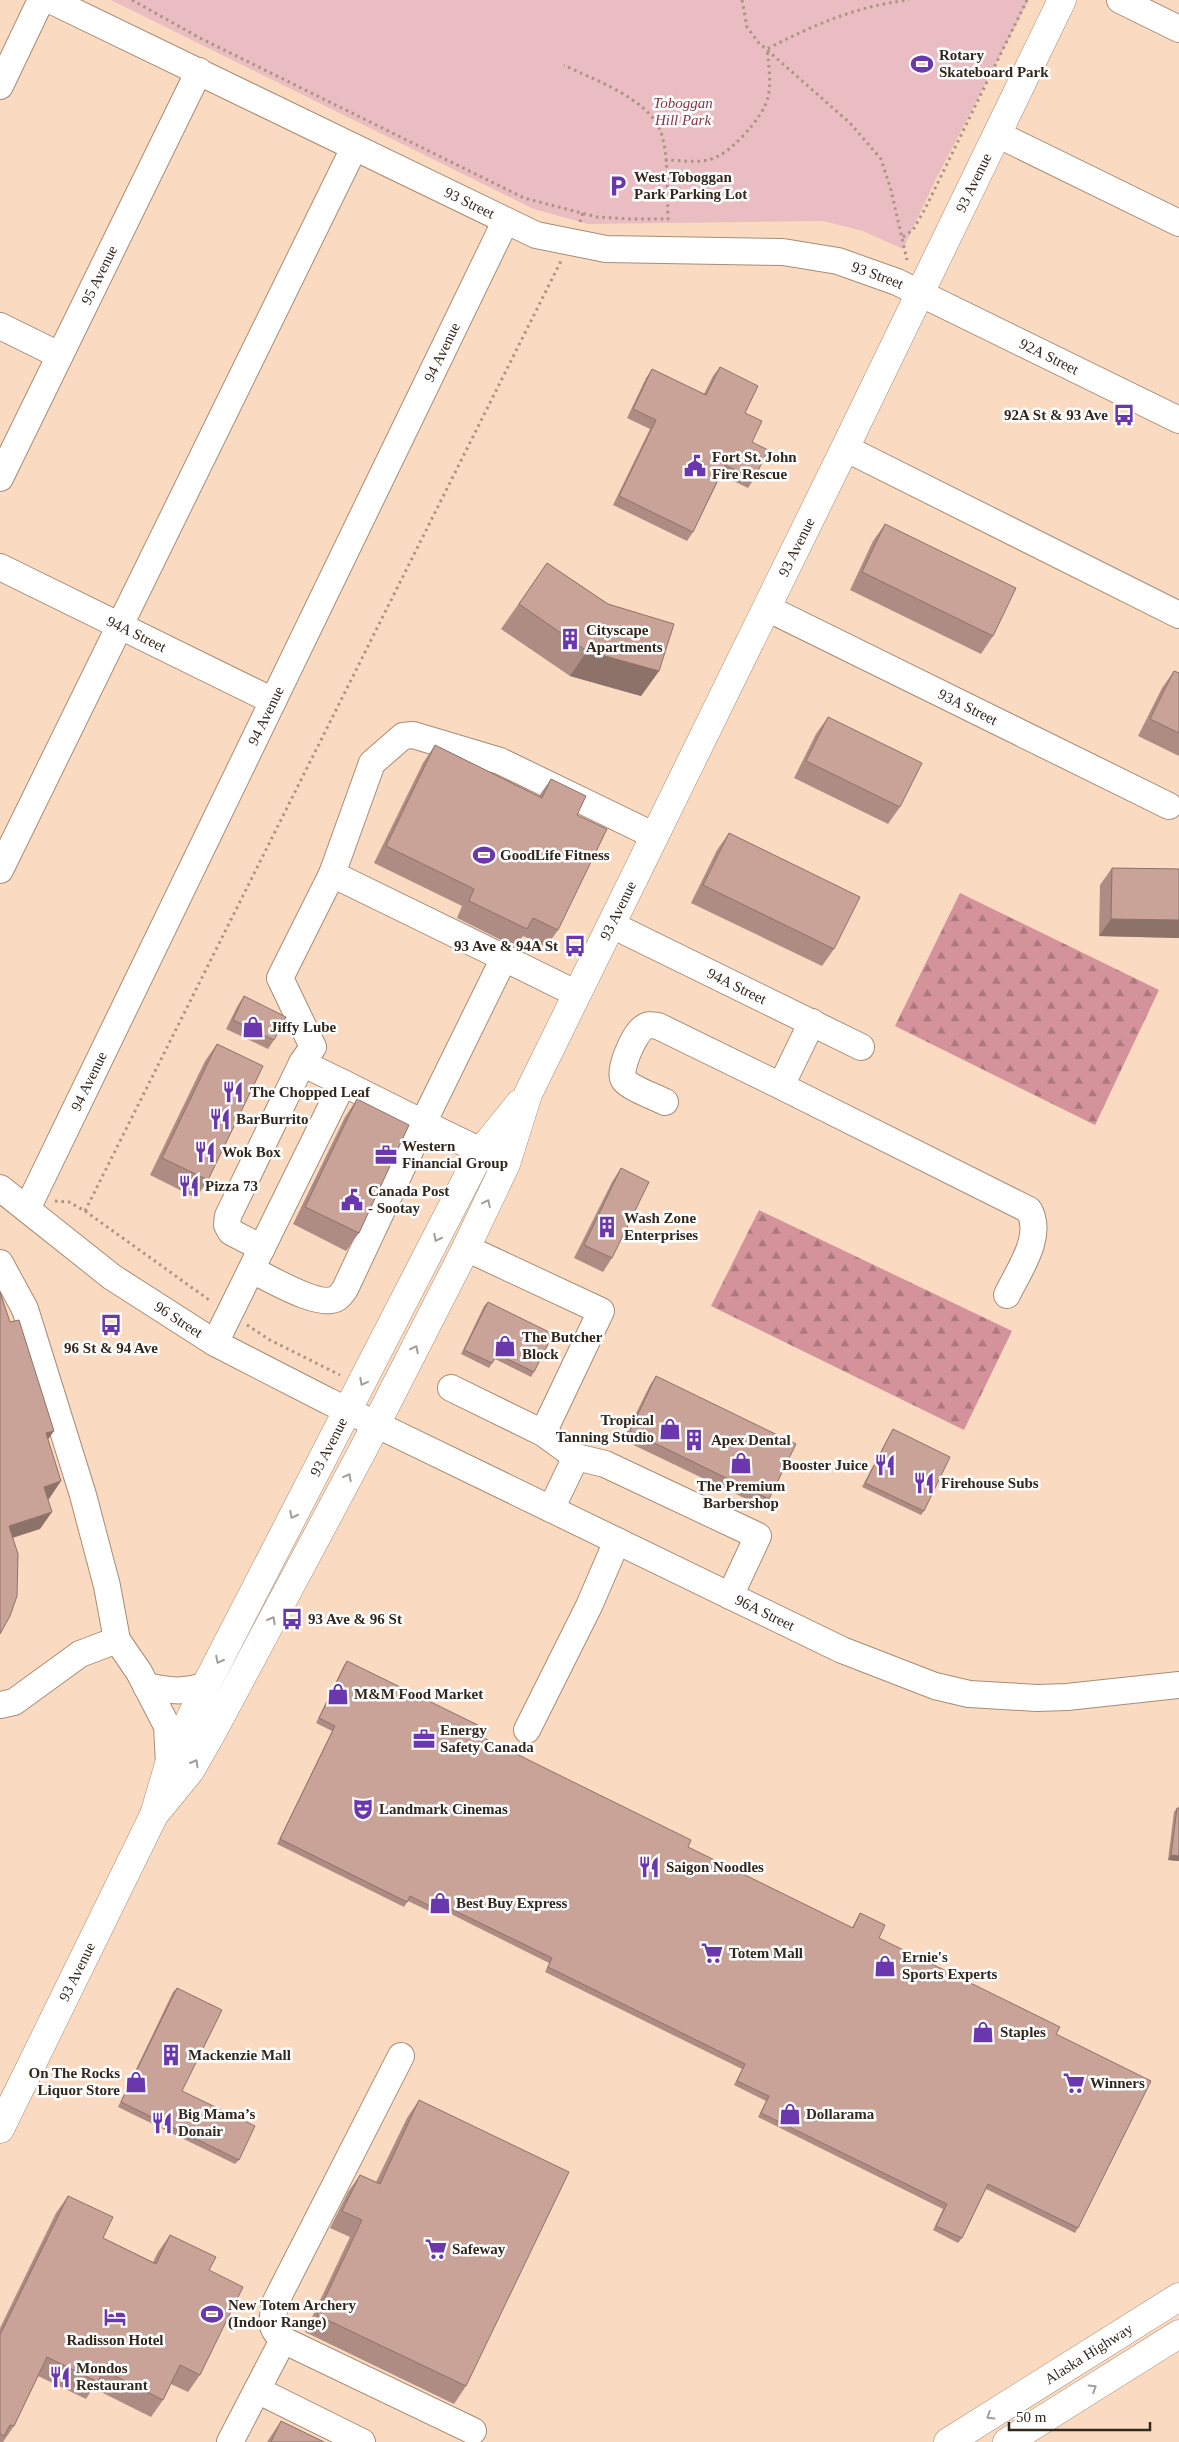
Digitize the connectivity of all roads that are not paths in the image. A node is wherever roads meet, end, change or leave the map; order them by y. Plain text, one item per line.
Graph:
1 (41, 0) edge
2 (50, 0) edge
3 (1062, 0) edge
4 (1120, 0) edge
5 (1179, 29) edge
6 (199, 72) junction
7 (0, 86) edge
8 (997, 134) junction
9 (354, 148) junction
10 (505, 222) junction
11 (1179, 222) edge
12 (920, 294) junction
13 (0, 326) edge
14 (59, 355) junction
15 (1179, 420) edge
16 (845, 448) junction
17 (0, 478) edge
18 (0, 567) edge
19 (766, 608) junction
20 (1179, 615) edge
21 (120, 627) junction
22 (273, 701) junction
23 (1170, 806) dead end
24 (655, 836) junction
25 (0, 870) edge
26 (332, 874) junction
27 (612, 925) junction
28 (504, 958) junction
29 (578, 994) junction
30 (812, 1022) junction
31 (861, 1047) dead end
32 (302, 1063) junction
33 (343, 1083) junction
34 (781, 1086) junction
35 (528, 1094) junction
36 (665, 1102) dead end
37 (423, 1123) junction
38 (481, 1151) junction
39 (0, 1188) edge
40 (26, 1209) junction
41 (466, 1248) junction
42 (257, 1259) junction
43 (0, 1263) edge
44 (1006, 1295) dead end
45 (215, 1343) junction
46 (451, 1388) dead end
47 (347, 1410) junction
48 (376, 1423) junction
49 (543, 1433) junction
50 (576, 1457) junction
51 (551, 1509) junction
52 (617, 1541) junction
53 (730, 1596) junction
54 (117, 1640) junction
55 (206, 1685) junction
56 (1179, 1685) edge
57 (146, 1686) junction
58 (0, 1705) edge
59 (527, 1730) dead end
60 (169, 1764) junction
61 (154, 1815) junction
62 (401, 2056) dead end
63 (0, 2130) edge
64 (1179, 2297) edge
65 (1179, 2334) edge
66 (283, 2340) junction
67 (257, 2390) junction
68 (473, 2431) dead end
69 (230, 2442) edge
70 (362, 2442) edge
71 (948, 2442) edge
72 (1007, 2442) edge

1 - 7 street
2 - 6 street, 93 Street
3 - 8 main road, 93 Avenue
4 - 5 street
6 - 9 street, 93 Street
6 - 14 street, 95 Avenue
8 - 11 street
8 - 12 main road, 93 Avenue
9 - 10 street, 93 Street
9 - 21 street
10 - 12 street, 93 Street
10 - 22 street, 94 Avenue
12 - 15 street, 92A Street
12 - 16 main road, 93 Avenue
13 - 14 street
14 - 17 street, 95 Avenue
16 - 19 main road, 93 Avenue
16 - 20 street
18 - 21 street, 94A Street
19 - 23 street, 93A Street
19 - 24 main road, 93 Avenue
21 - 22 street, 94A Street
21 - 25 street
22 - 40 street, 94 Avenue
24 - 26 street
24 - 27 main road, 93 Avenue
26 - 28 street
26 - 32 street
27 - 29 main road, 93 Avenue
27 - 30 street, 94A Street
28 - 29 street
28 - 37 street
29 - 35 main road, 93 Avenue
30 - 31 street, 94A Street
30 - 34 street
32 - 33 street
32 - 42 street
33 - 37 street
33 - 42 street
34 - 36 street
34 - 44 street
35 - 38 main road, 93 Avenue
41 -> 35 main road, 93 Avenue
37 - 38 street
37 - 42 street
38 -> 47 main road, 93 Avenue
39 - 40 street, 96 Street
40 - 45 street, 96 Street
48 -> 41 main road, 93 Avenue
41 - 49 street
42 - 45 street
43 - 54 street
45 - 47 street, 96 Street
46 - 49 street
47 - 48 street, 96 Street
47 -> 55 main road, 93 Avenue
48 - 51 street, 96A Street
61 -> 48 main road, 93 Avenue
49 - 50 street
50 - 51 street
50 - 53 street
51 - 52 street, 96A Street
52 - 53 street, 96A Street
52 - 59 street
53 - 56 street, 96A Street
54 - 57 street
54 - 58 street
55 - 57 street
55 - 60 main road, 93 Avenue
57 - 60 street
60 - 61 main road, 93 Avenue
61 - 63 main road, 93 Avenue
62 - 66 street
64 -> 71 main road, Alaska Highway
72 -> 65 main road
66 - 67 street
66 - 68 street
67 - 69 street
67 - 70 street

